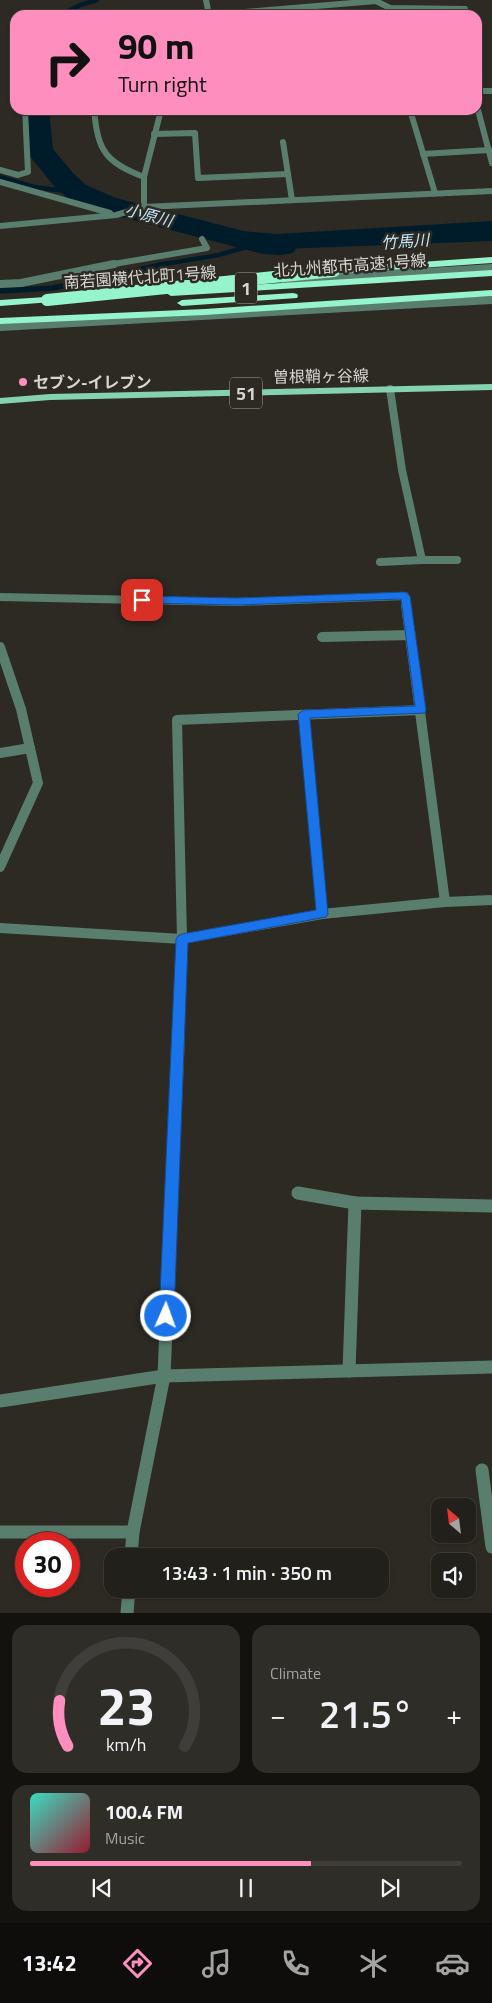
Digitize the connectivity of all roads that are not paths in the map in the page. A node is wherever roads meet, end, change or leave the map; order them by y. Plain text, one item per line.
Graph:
1 (376, 0) edge
2 (378, 8) dead end
3 (265, 10) edge
4 (465, 10) edge
5 (25, 115) edge
6 (94, 115) edge
7 (160, 115) edge
8 (411, 115) edge
9 (479, 115) edge
10 (154, 134) junction
11 (283, 142) dead end
12 (488, 150) junction
13 (423, 154) junction
14 (492, 163) edge
15 (0, 170) edge
16 (288, 174) junction
17 (144, 177) junction
18 (0, 182) edge
19 (492, 191) edge
20 (435, 193) junction
21 (292, 200) junction
22 (144, 208) junction
23 (116, 215) junction
24 (0, 226) edge
25 (202, 238) dead end
26 (492, 260) edge
27 (492, 268) edge
28 (492, 273) edge
29 (492, 283) edge
30 (0, 284) edge
31 (492, 293) edge
32 (47, 300) junction
33 (492, 300) edge
34 (0, 302) edge
35 (1, 323) edge
36 (492, 387) edge
37 (390, 389) junction
38 (0, 401) edge
39 (422, 560) junction
40 (458, 560) dead end
41 (380, 562) dead end
42 (0, 597) edge
43 (411, 635) junction
44 (322, 637) dead end
45 (0, 647) edge
46 (421, 710) junction
47 (304, 714) junction
48 (30, 748) junction
49 (0, 753) edge
50 (0, 867) edge
51 (492, 900) edge
52 (445, 902) junction
53 (322, 914) junction
54 (0, 928) edge
55 (182, 939) junction
56 (298, 1193) dead end
57 (355, 1203) junction
58 (492, 1206) edge
59 (492, 1367) edge
60 (349, 1371) junction
61 (164, 1376) junction
62 (0, 1401) edge
63 (482, 1470) dead end
64 (0, 1532) edge
65 (132, 1532) junction
66 (492, 1547) edge
67 (131, 1548) edge
68 (128, 1598) edge
69 (127, 1613) edge

1 - 2 street
1 - 3 street
1 - 4 street
5 - 15 street
6 - 17 street
7 - 10 street
8 - 13 street
9 - 12 street
10 - 16 street
10 - 17 street
11 - 16 street
12 - 13 street
12 - 14 street
13 - 20 street
16 - 21 street
17 - 22 street
18 - 23 street
19 - 20 street
20 - 21 street
21 - 22 street
22 - 23 street
23 - 24 street
25 - 30 street
26 - 32 highway, bridge
27 - 34 street, 南若園横代北町1号線
28 - 32 highway, 北九州都市高速1号線 / 1, bridge
29 - 35 highway
31 - 35 highway, 北九州都市高速1号線 / 1
32 - 34 highway, 北九州都市高速1号線 / 1
33 - 35 street
36 - 37 main road, 曽根鞘ヶ谷線 / 51
37 - 38 main road, 曽根鞘ヶ谷線 / 51
37 - 39 street
39 - 40 street
39 - 41 street
42 - 43 street
43 - 44 street
43 - 46 street
45 - 48 street
46 - 47 street
46 - 52 street
47 - 53 street
47 - 55 street
48 - 49 street
48 - 50 street
51 - 52 street
52 - 53 street
53 - 55 street
54 - 55 street
55 - 61 street
56 - 57 street
57 - 58 street
57 - 60 street
59 - 60 street
60 - 61 street
61 - 62 street
61 - 65 street
63 - 66 street
64 - 65 street
65 - 67 street
68 - 69 street

